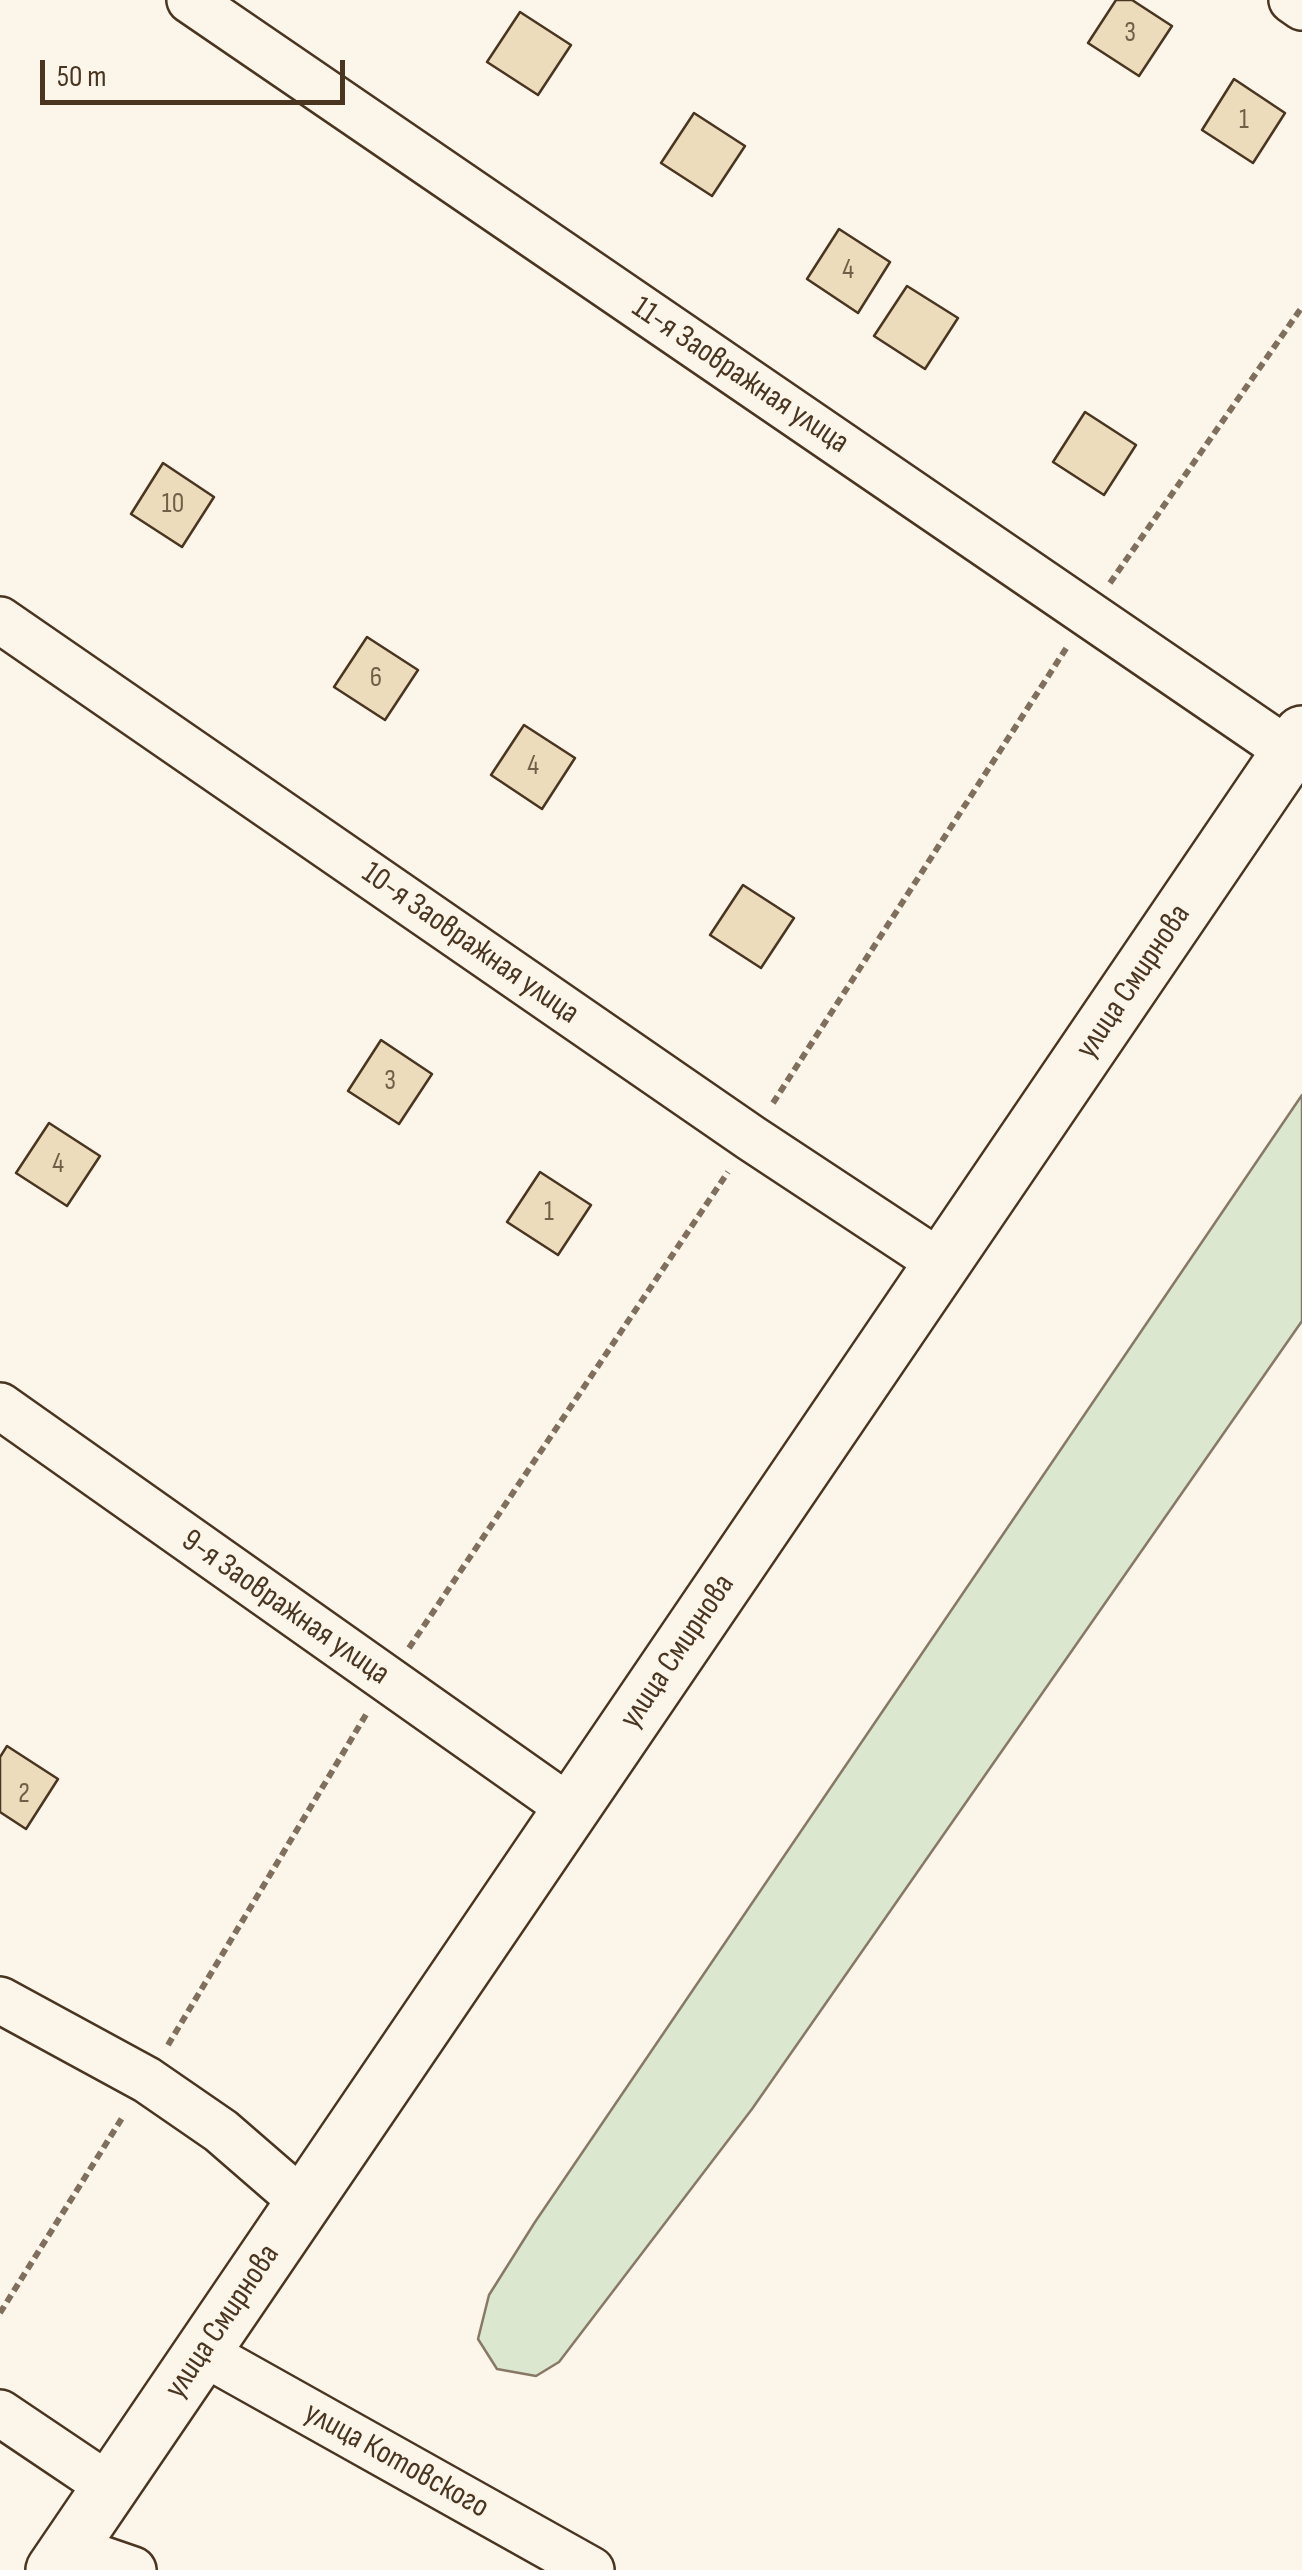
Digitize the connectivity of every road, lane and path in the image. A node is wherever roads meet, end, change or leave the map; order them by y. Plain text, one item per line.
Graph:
1 (190, 0) edge
2 (1292, 0) edge
3 (1302, 7) edge
4 (1302, 308) edge
5 (1088, 614) junction
6 (0, 620) edge
7 (1296, 743) edge
8 (751, 1138) junction
9 (942, 1264) junction
10 (0, 1406) edge
11 (387, 1681) junction
12 (571, 1809) junction
13 (0, 2000) edge
14 (147, 2080) junction
15 (304, 2202) junction
16 (0, 2313) edge
17 (202, 2352) junction
18 (0, 2412) edge
19 (110, 2488) junction
20 (61, 2559) edge
21 (133, 2570) edge
22 (591, 2570) edge

1 - 5 street, 11-я Заовражная улица
2 - 3 street
4 - 5 path
5 - 7 street, 11-я Заовражная улица
5 - 8 path
6 - 8 street, 10-я Заовражная улица
7 - 9 main road, улица Смирнова
8 - 9 street, 10-я Заовражная улица
8 - 11 path
9 - 12 main road, улица Смирнова
10 - 11 street, 9-я Заовражная улица
11 - 12 street, 9-я Заовражная улица
11 - 14 path
12 - 15 main road, улица Смирнова
13 - 14 street
14 - 15 street
14 - 16 path
15 - 17 main road, улица Смирнова
17 - 19 main road, улица Смирнова
17 - 22 street, улица Котовского
18 - 19 street
19 - 20 main road, улица Смирнова
20 - 21 street

